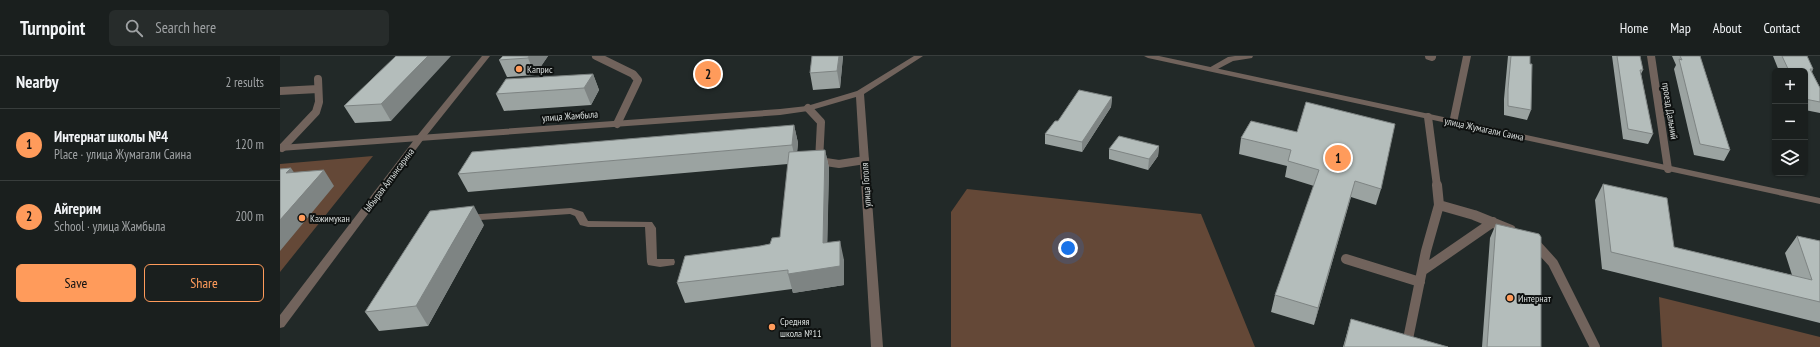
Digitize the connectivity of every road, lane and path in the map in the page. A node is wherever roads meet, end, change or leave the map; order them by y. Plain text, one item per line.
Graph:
1 (486, 56) edge
2 (596, 56) edge
3 (919, 56) edge
4 (1148, 56) edge
5 (1249, 56) edge
6 (1467, 56) edge
7 (1649, 56) edge
8 (1211, 69) junction
9 (318, 79) dead end
10 (318, 89) junction
11 (283, 91) edge
12 (860, 93) junction
13 (280, 97) edge
14 (808, 108) junction
15 (1428, 117) junction
16 (1453, 123) junction
17 (616, 124) junction
18 (420, 138) junction
19 (281, 148) edge
20 (865, 160) junction
21 (1668, 168) junction
22 (1820, 201) edge
23 (1438, 205) junction
24 (455, 219) edge
25 (1493, 222) junction
26 (1346, 259) dead end
27 (670, 262) dead end
28 (1422, 271) junction
29 (1420, 282) junction
30 (280, 324) edge
31 (1408, 339) edge
32 (877, 347) edge
33 (1595, 347) edge

1 - 18 street, Ыбырая Алтынсарина
2 - 17 lane
3 - 12 street
4 - 8 street, улица Жумагали Саина
5 - 8 street
6 - 16 street
7 - 21 lane, проезд Дальний
8 - 15 street, улица Жумагали Саина
9 - 10 lane
10 - 11 lane
10 - 19 lane
11 - 13 lane
12 - 14 street, улица Жамбыла
12 - 20 street, улица Гоголя
14 - 17 street, улица Жамбыла
14 - 20 lane
15 - 16 street, улица Жумагали Саина
15 - 23 lane
16 - 21 street, улица Жумагали Саина
17 - 18 street, улица Жамбыла
18 - 19 street, улица Жамбыла
18 - 30 street, Ыбырая Алтынсарина
20 - 32 street, улица Гоголя
21 - 22 street, улица Жумагали Саина
23 - 25 lane
23 - 28 lane
24 - 27 street
25 - 28 lane
25 - 33 lane
26 - 29 lane
28 - 29 lane
29 - 31 lane

